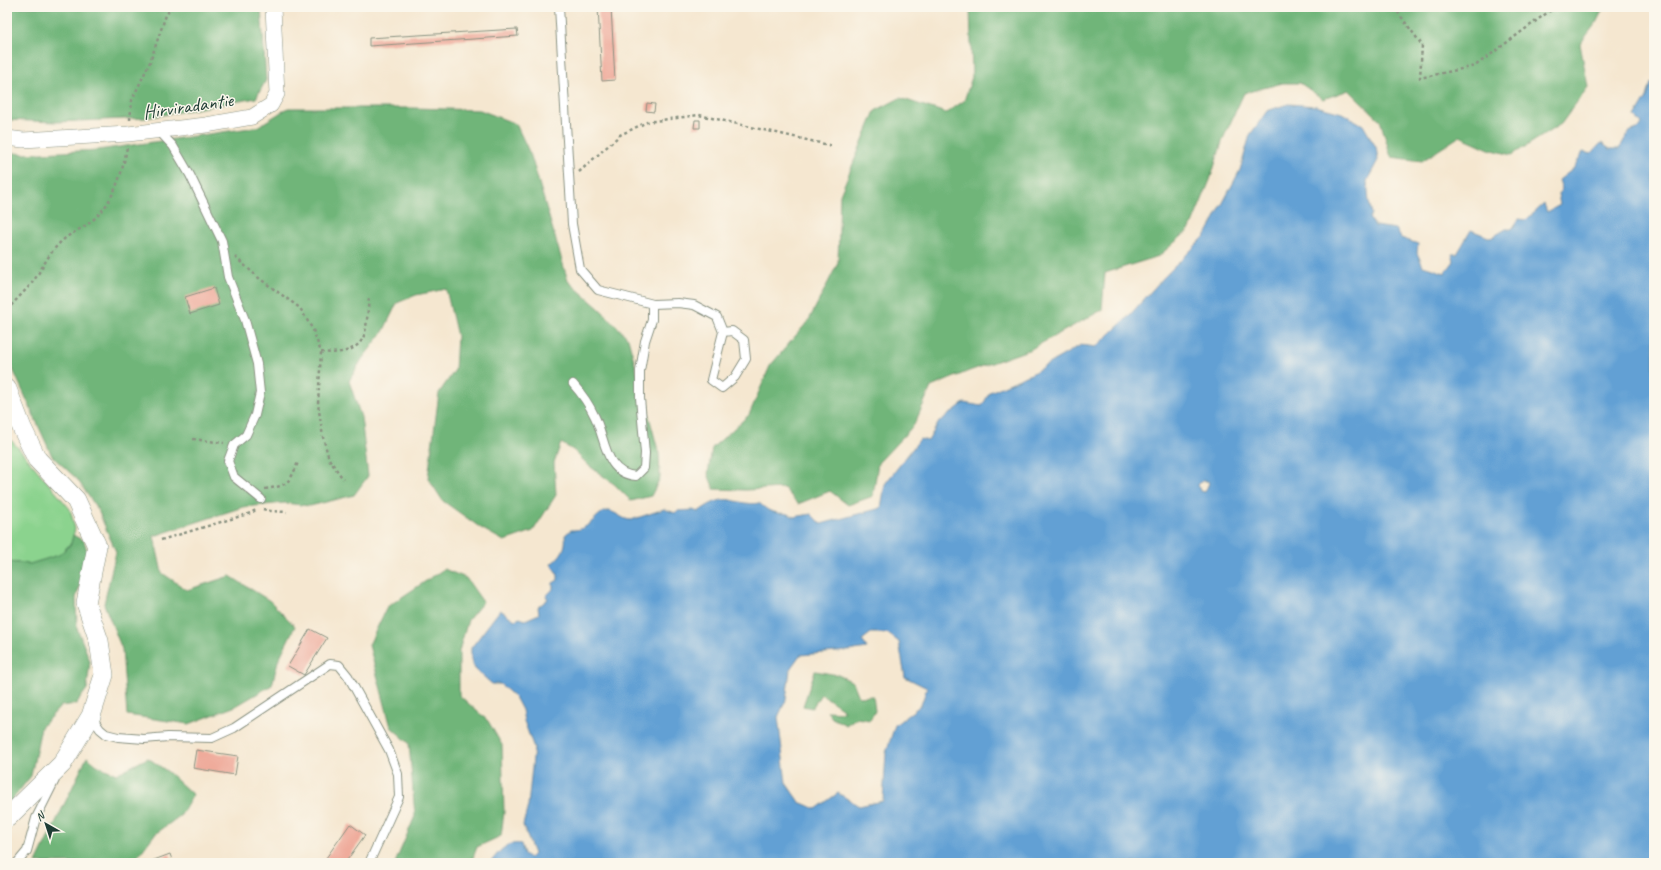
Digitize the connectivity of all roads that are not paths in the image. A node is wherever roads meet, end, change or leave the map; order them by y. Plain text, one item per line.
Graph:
1 (273, 7) edge
2 (559, 7) edge
3 (159, 131) junction
4 (7, 138) edge
5 (653, 304) junction
6 (723, 332) junction
7 (573, 384) dead end
8 (7, 389) edge
9 (261, 499) dead end
10 (91, 716) junction
11 (62, 764) junction
12 (7, 818) edge
13 (17, 863) edge
14 (369, 863) edge

1 - 3 street, Hirviradantie
2 - 5 lane
3 - 4 street, Hirviradantie
3 - 9 lane
5 - 6 lane
5 - 7 lane
6 - 6 lane
8 - 10 street
10 - 11 street
10 - 14 lane
11 - 12 street
11 - 13 lane

